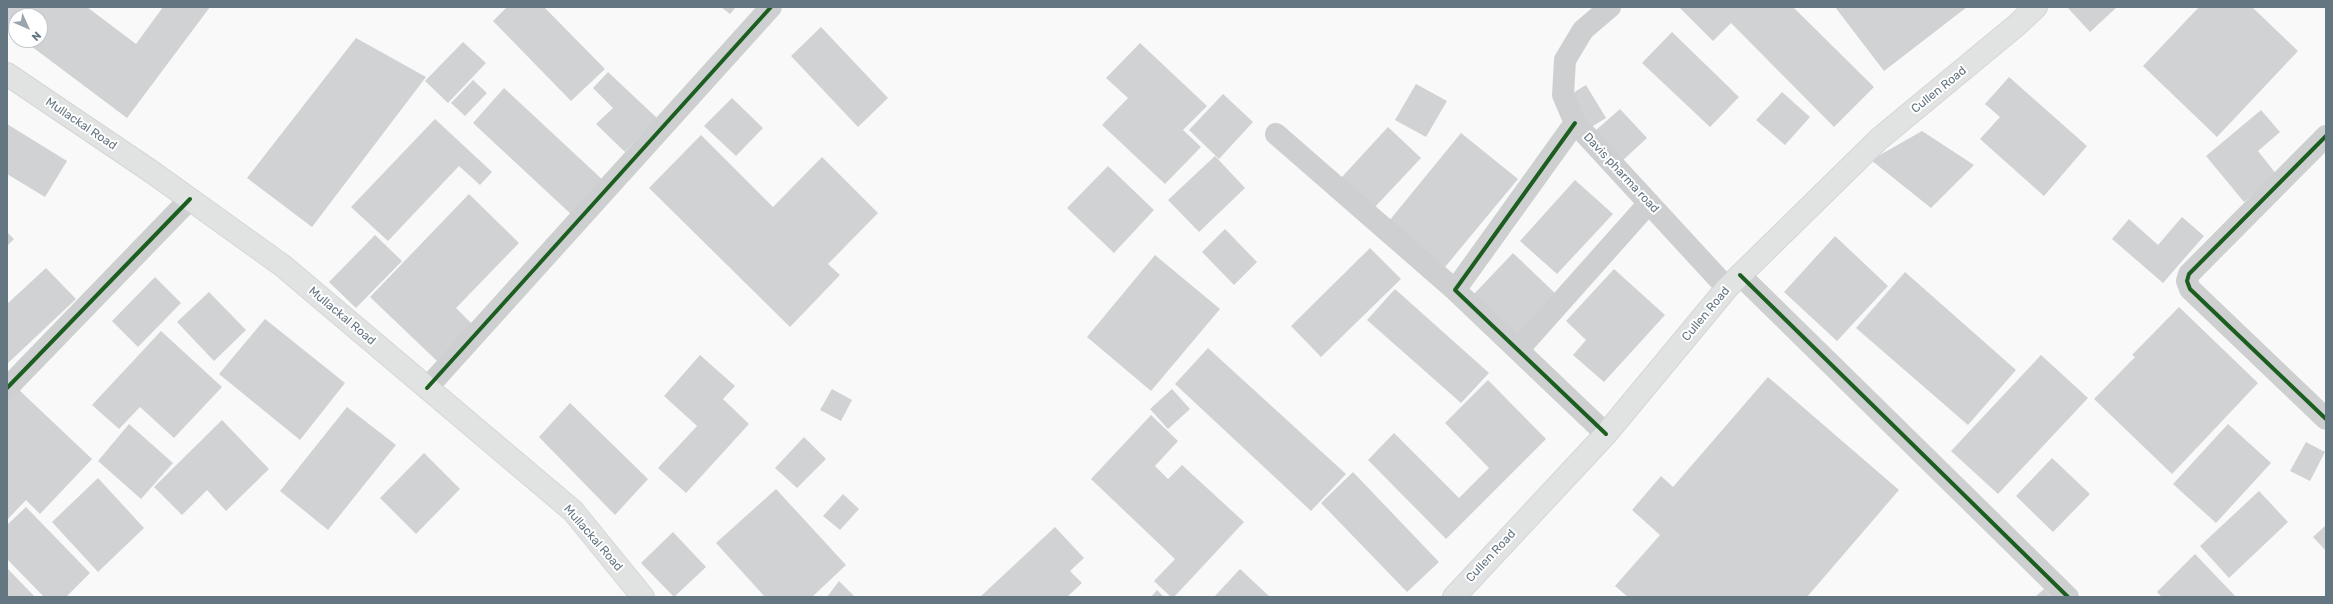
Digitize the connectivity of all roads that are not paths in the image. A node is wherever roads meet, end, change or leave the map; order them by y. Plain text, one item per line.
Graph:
1 (771, 7) edge
2 (1610, 7) edge
3 (2036, 7) edge
4 (7, 74) edge
5 (1574, 123) junction
6 (1276, 134) dead end
7 (2326, 136) edge
8 (190, 199) junction
9 (1649, 203) junction
10 (1734, 282) junction
11 (1455, 290) junction
12 (1518, 350) junction
13 (7, 388) edge
14 (427, 388) junction
15 (2326, 419) edge
16 (1606, 434) junction
17 (643, 597) edge
18 (1454, 597) edge
19 (2068, 597) edge

1 - 14 street
2 - 5 street, Davis pharma road
3 - 10 main road, Cullen Road
4 - 8 main road, Mullackal Road
5 - 9 street, Davis pharma road
5 - 11 street
6 - 11 street
7 - 15 street
8 - 13 street
8 - 14 main road, Mullackal Road
9 - 10 street, Davis pharma road
9 - 12 street
10 - 16 main road, Cullen Road
10 - 19 street, Davis pharma road
11 - 12 street
12 - 16 street
14 - 17 main road, Mullackal Road
16 - 18 main road, Cullen Road

